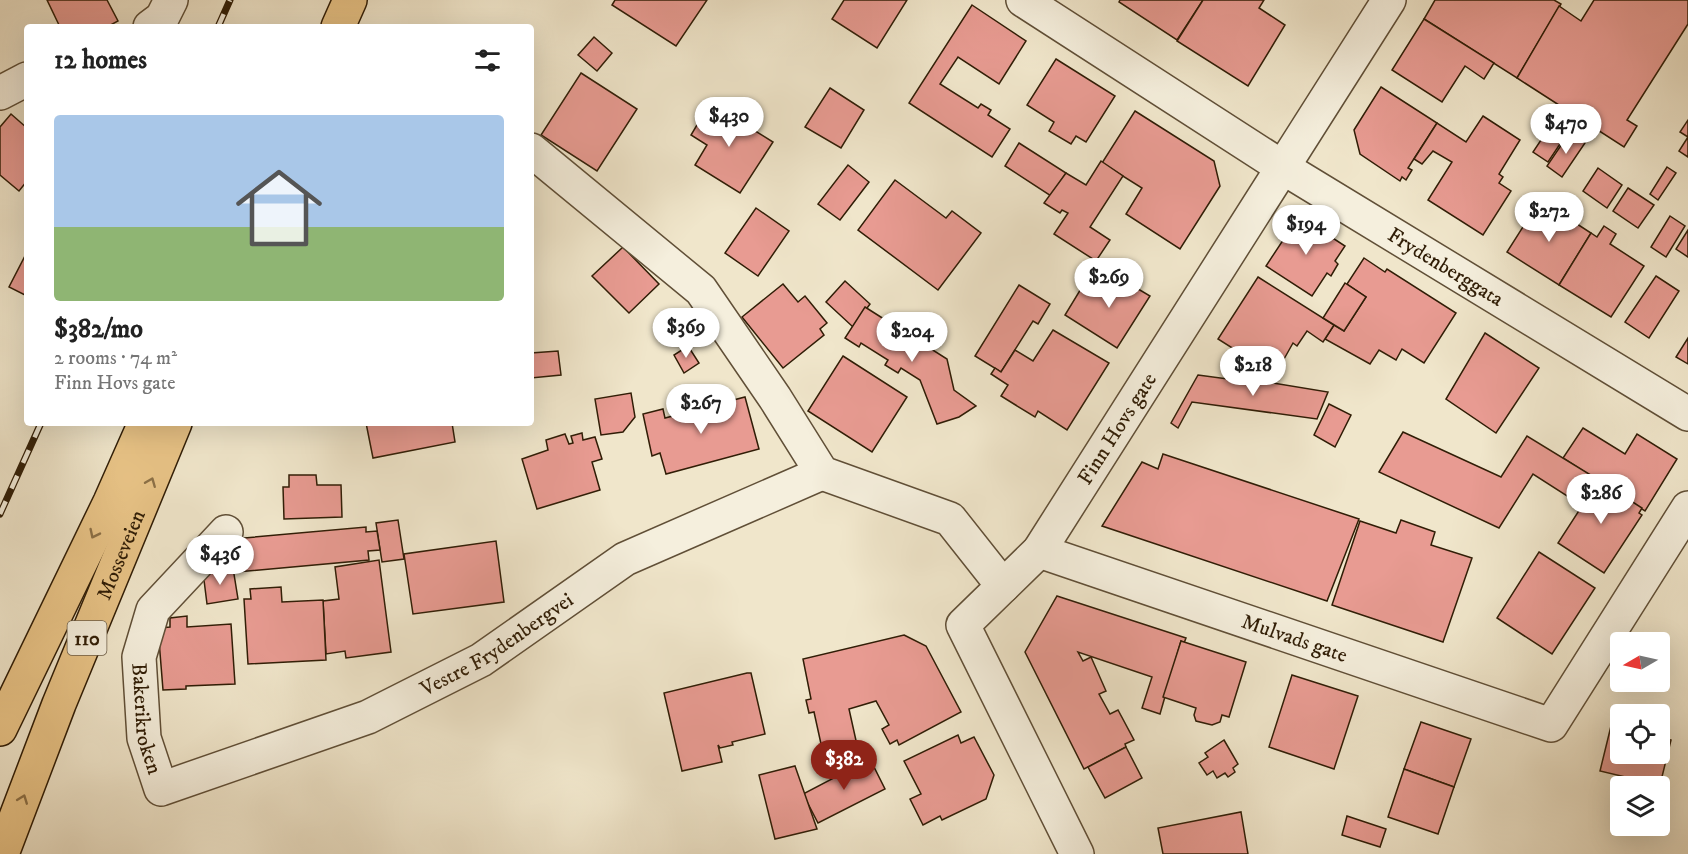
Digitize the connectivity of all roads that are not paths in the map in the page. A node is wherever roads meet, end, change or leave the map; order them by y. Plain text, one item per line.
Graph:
1 (350, 0) edge
2 (1023, 0) edge
3 (1389, 0) edge
4 (339, 24) edge
5 (24, 81) edge
6 (0, 93) edge
7 (534, 152) edge
8 (1282, 167) junction
9 (1688, 414) edge
10 (144, 426) edge
11 (174, 426) edge
12 (822, 473) junction
13 (1688, 508) edge
14 (226, 532) dead end
15 (1039, 551) junction
16 (1003, 586) junction
17 (0, 729) edge
18 (161, 789) joint
19 (2, 854) edge
20 (1077, 854) edge

1 - 4 highway
2 - 8 street, Frydenberggata
3 - 8 street, Finn Hovs gate
5 - 6 street
7 - 12 street
8 - 9 street, Frydenberggata
8 - 15 street, Finn Hovs gate
10 -> 17 highway, Mosseveien / 110
19 -> 11 highway, Mosseveien / 110
12 - 16 street
12 - 18 street, Vestre Frydenbergvei
13 - 15 street, Mulvads gate
14 - 18 street, Bakerikroken
15 - 16 street, Finn Hovs gate
16 - 20 street, Finn Hovs gate

